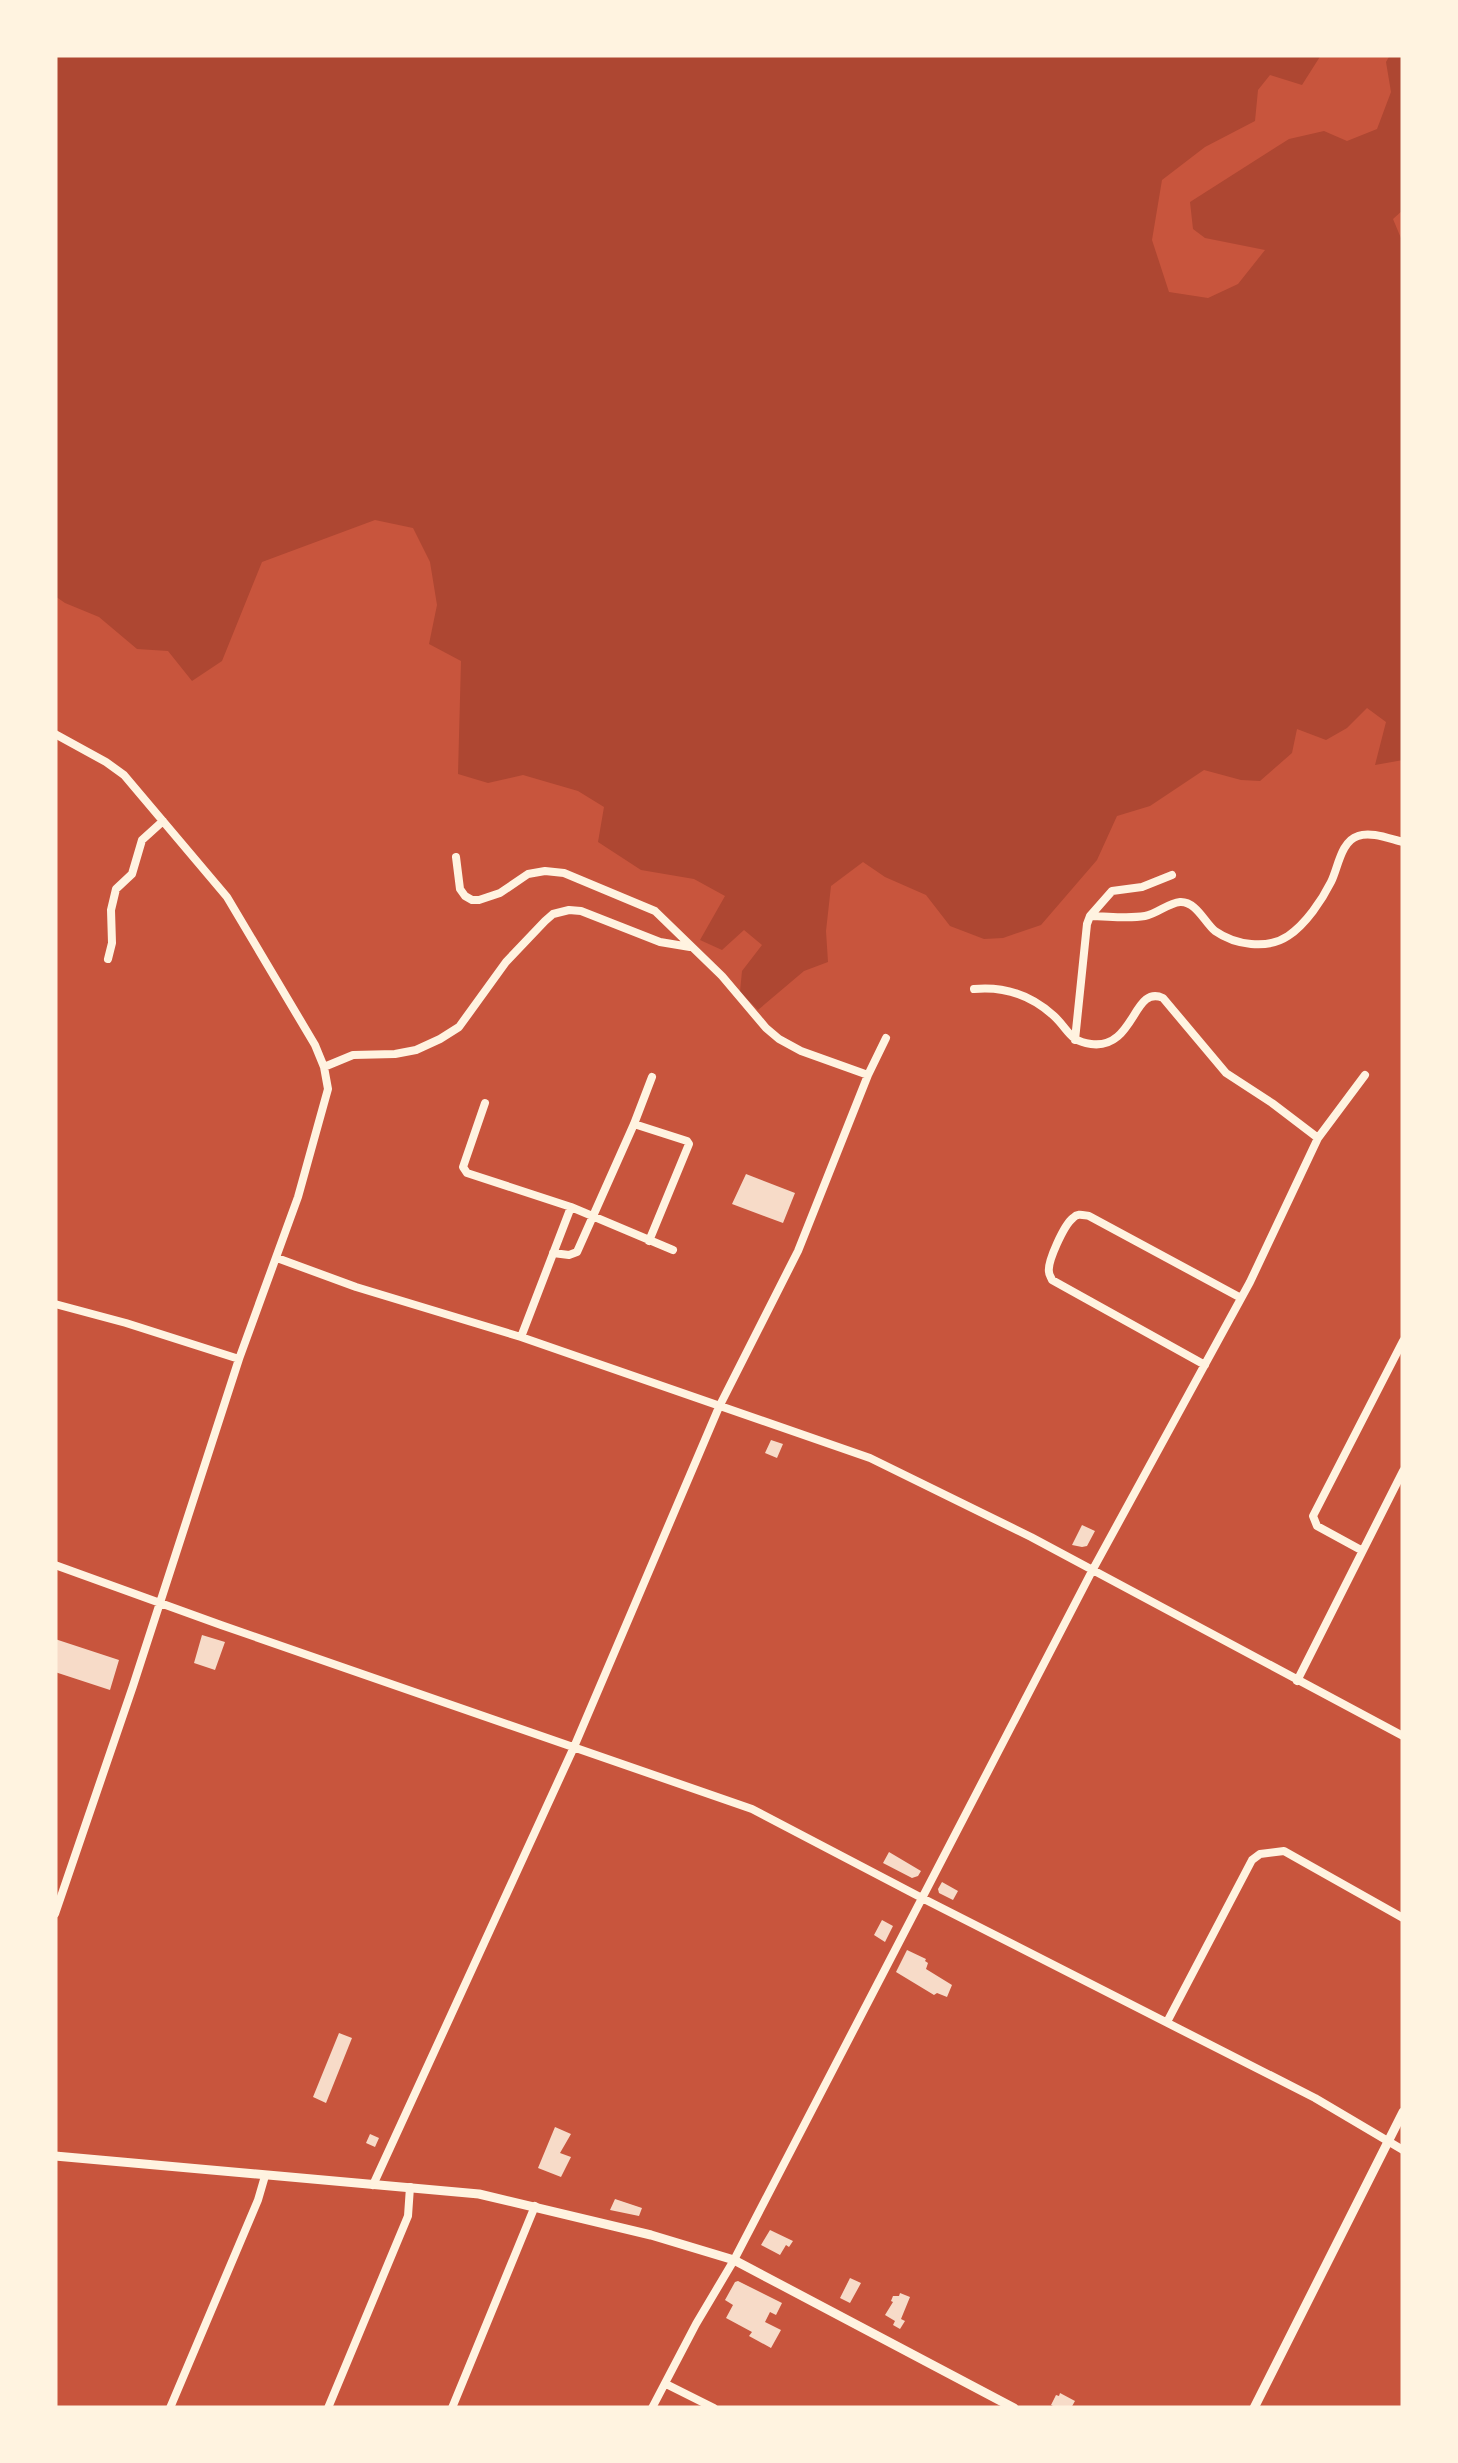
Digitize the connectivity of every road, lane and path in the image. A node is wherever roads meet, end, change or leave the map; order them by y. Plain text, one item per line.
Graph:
1 (55, 734) edge
2 (163, 821) junction
3 (1403, 842) edge
4 (456, 856) dead end
5 (1172, 875) dead end
6 (1090, 916) junction
7 (690, 947) junction
8 (108, 959) dead end
9 (974, 989) dead end
10 (886, 1038) dead end
11 (1075, 1040) junction
12 (324, 1066) junction
13 (868, 1075) junction
14 (1365, 1075) dead end
15 (652, 1077) dead end
16 (485, 1104) dead end
17 (634, 1124) junction
18 (1318, 1138) junction
19 (571, 1206) junction
20 (593, 1216) junction
21 (649, 1242) junction
22 (674, 1250) dead end
23 (553, 1253) junction
24 (277, 1258) junction
25 (1241, 1298) junction
26 (55, 1304) edge
27 (521, 1338) junction
28 (1403, 1341) edge
29 (239, 1359) junction
30 (1205, 1365) junction
31 (720, 1407) junction
32 (1403, 1471) edge
33 (1361, 1550) junction
34 (55, 1565) edge
35 (1092, 1571) junction
36 (160, 1601) junction
37 (1296, 1680) junction
38 (1403, 1736) edge
39 (574, 1748) junction
40 (922, 1898) junction
41 (55, 1914) edge
42 (1403, 1918) edge
43 (1168, 2022) junction
44 (1403, 2112) edge
45 (1387, 2142) junction
46 (1403, 2150) edge
47 (55, 2156) edge
48 (266, 2176) junction
49 (373, 2185) junction
50 (410, 2187) junction
51 (535, 2206) junction
52 (734, 2260) junction
53 (666, 2384) junction
54 (170, 2408) edge
55 (328, 2408) edge
56 (452, 2408) edge
57 (652, 2408) edge
58 (714, 2408) edge
59 (1014, 2408) edge
60 (1254, 2408) edge

1 - 2 street
2 - 8 street
2 - 12 street
3 - 6 street
4 - 7 street
5 - 6 street
6 - 11 street
7 - 12 street
7 - 13 street
9 - 11 street
10 - 13 street
11 - 18 street
12 - 24 street
13 - 31 street
14 - 18 street
15 - 17 street
16 - 19 street
17 - 20 street
17 - 21 street
18 - 25 street
19 - 20 street
19 - 23 street
20 - 21 street
20 - 23 street
21 - 22 street
23 - 27 street
24 - 27 street
24 - 29 street
25 - 30 street
25 - 30 street
26 - 29 street
27 - 31 street
28 - 33 street
29 - 36 street
30 - 35 street
31 - 35 street
31 - 39 street
32 - 33 street
33 - 37 street
34 - 36 street
35 - 37 street
35 - 40 street
36 - 39 street
36 - 41 street
37 - 38 street
39 - 40 street
39 - 49 street
40 - 43 street
40 - 52 street
42 - 43 street
43 - 45 street
44 - 45 street
45 - 46 street
45 - 60 street
47 - 48 street
48 - 49 street
48 - 54 street
49 - 50 street
50 - 51 street
50 - 55 street
51 - 52 street
51 - 56 street
52 - 53 street
52 - 59 street
53 - 57 street
53 - 58 street

